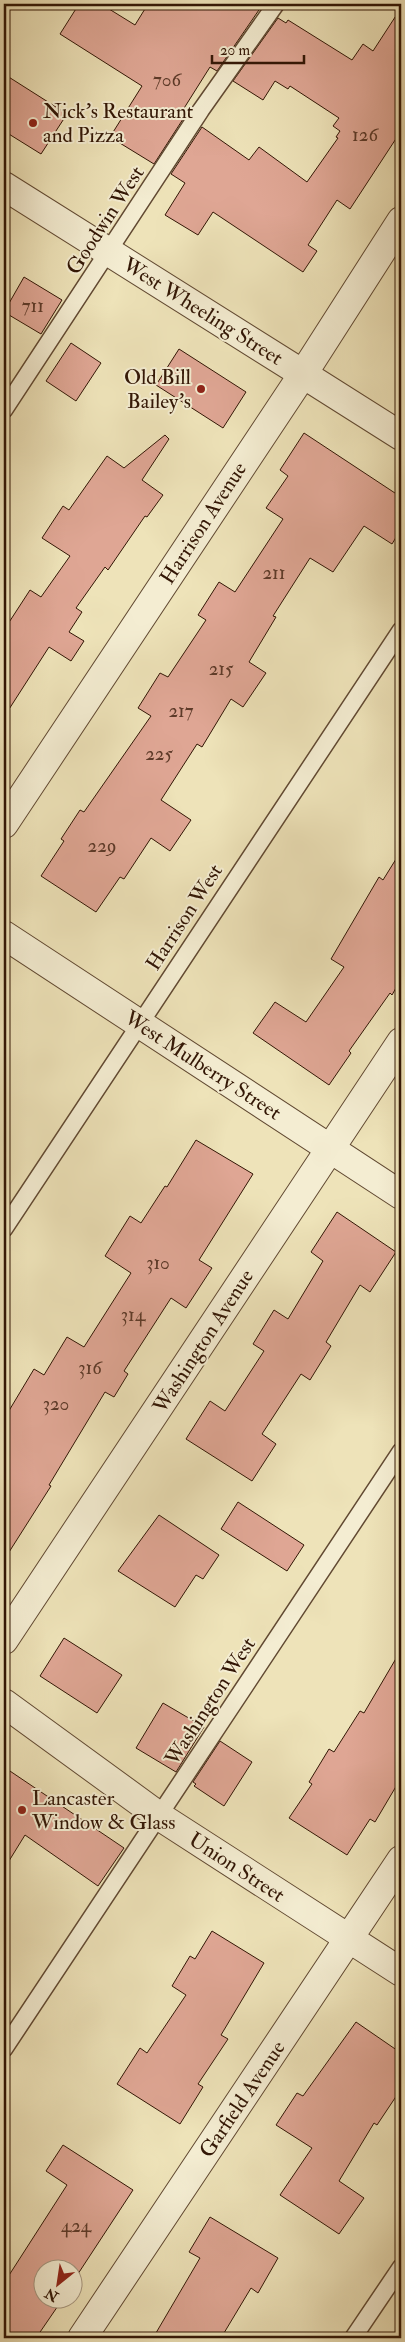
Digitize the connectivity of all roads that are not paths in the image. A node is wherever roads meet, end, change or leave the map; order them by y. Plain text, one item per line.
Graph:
1 (276, 4) edge
2 (4, 186) edge
3 (401, 221) edge
4 (108, 252) junction
5 (303, 374) junction
6 (4, 410) edge
7 (401, 436) edge
8 (401, 630) edge
9 (4, 824) edge
10 (4, 935) edge
11 (141, 1023) junction
12 (401, 1042) edge
13 (330, 1148) junction
14 (401, 1195) edge
15 (4, 1229) edge
16 (401, 1451) edge
17 (4, 1640) edge
18 (4, 1703) edge
19 (159, 1816) junction
20 (401, 1860) edge
21 (349, 1938) junction
22 (401, 1972) edge
23 (4, 2049) edge
24 (401, 2267) edge
25 (82, 2338) edge
26 (354, 2338) edge

1 - 4 lane, Goodwin West
2 - 4 street, West Wheeling Street
3 - 5 street, Harrison Avenue
4 - 5 street, West Wheeling Street
4 - 6 lane, Goodwin West
5 - 7 street, West Wheeling Street
5 - 9 street, Harrison Avenue
8 - 11 lane, Harrison West
10 - 11 street, West Mulberry Street
11 - 13 street, West Mulberry Street
11 - 15 lane, Harrison West
12 - 13 street, Washington Avenue
13 - 14 street, West Mulberry Street
13 - 17 street, Washington Avenue
16 - 19 lane, Washington West
18 - 19 street, Union Street
19 - 21 street, Union Street
19 - 23 lane, Washington West
20 - 21 street, Garfield Avenue
21 - 22 street, Union Street
21 - 25 street, Garfield Avenue
24 - 26 lane

